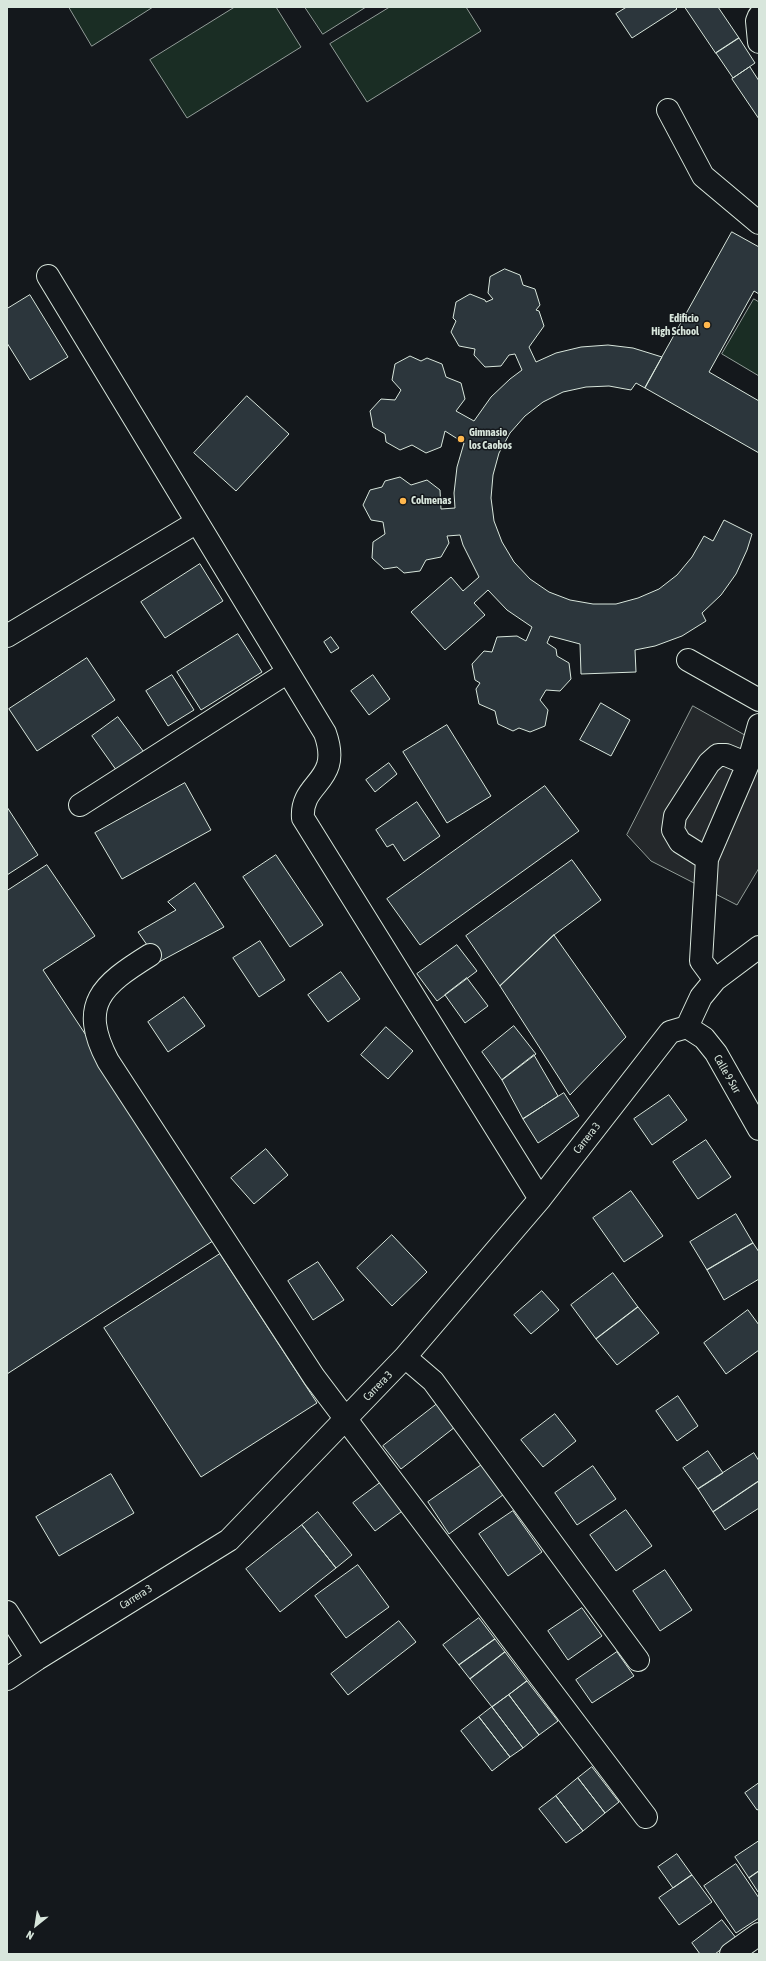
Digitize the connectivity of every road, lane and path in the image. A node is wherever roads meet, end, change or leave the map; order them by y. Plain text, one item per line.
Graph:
1 (759, 16) edge
2 (759, 42) edge
3 (668, 110) dead end
4 (759, 223) edge
5 (48, 276) dead end
6 (197, 522) junction
7 (7, 636) edge
8 (688, 660) dead end
9 (288, 672) junction
10 (759, 700) edge
11 (759, 725) edge
12 (748, 764) junction
13 (80, 805) dead end
14 (707, 859) junction
15 (759, 947) edge
16 (150, 955) dead end
17 (715, 980) junction
18 (687, 1027) junction
19 (756, 1120) edge
20 (540, 1199) junction
21 (405, 1358) junction
22 (347, 1418) junction
23 (7, 1612) edge
24 (37, 1659) junction
25 (638, 1660) dead end
26 (7, 1679) edge
27 (646, 1817) dead end
28 (759, 1934) edge
29 (730, 1954) edge

1 - 2 street
3 - 4 street
5 - 6 street
6 - 7 street
6 - 9 street
8 - 10 street
9 - 13 street
9 - 20 street
11 - 12 street
12 - 14 street
12 - 14 street
14 - 17 street
15 - 17 street
16 - 22 street
17 - 18 street
18 - 19 street, Calle 9 Sur
18 - 20 street, Carrera 3
20 - 21 street, Carrera 3
21 - 22 street, Carrera 3
21 - 25 street
22 - 24 street, Carrera 3
22 - 27 street
23 - 24 street
24 - 26 street, Carrera 3
28 - 29 street

